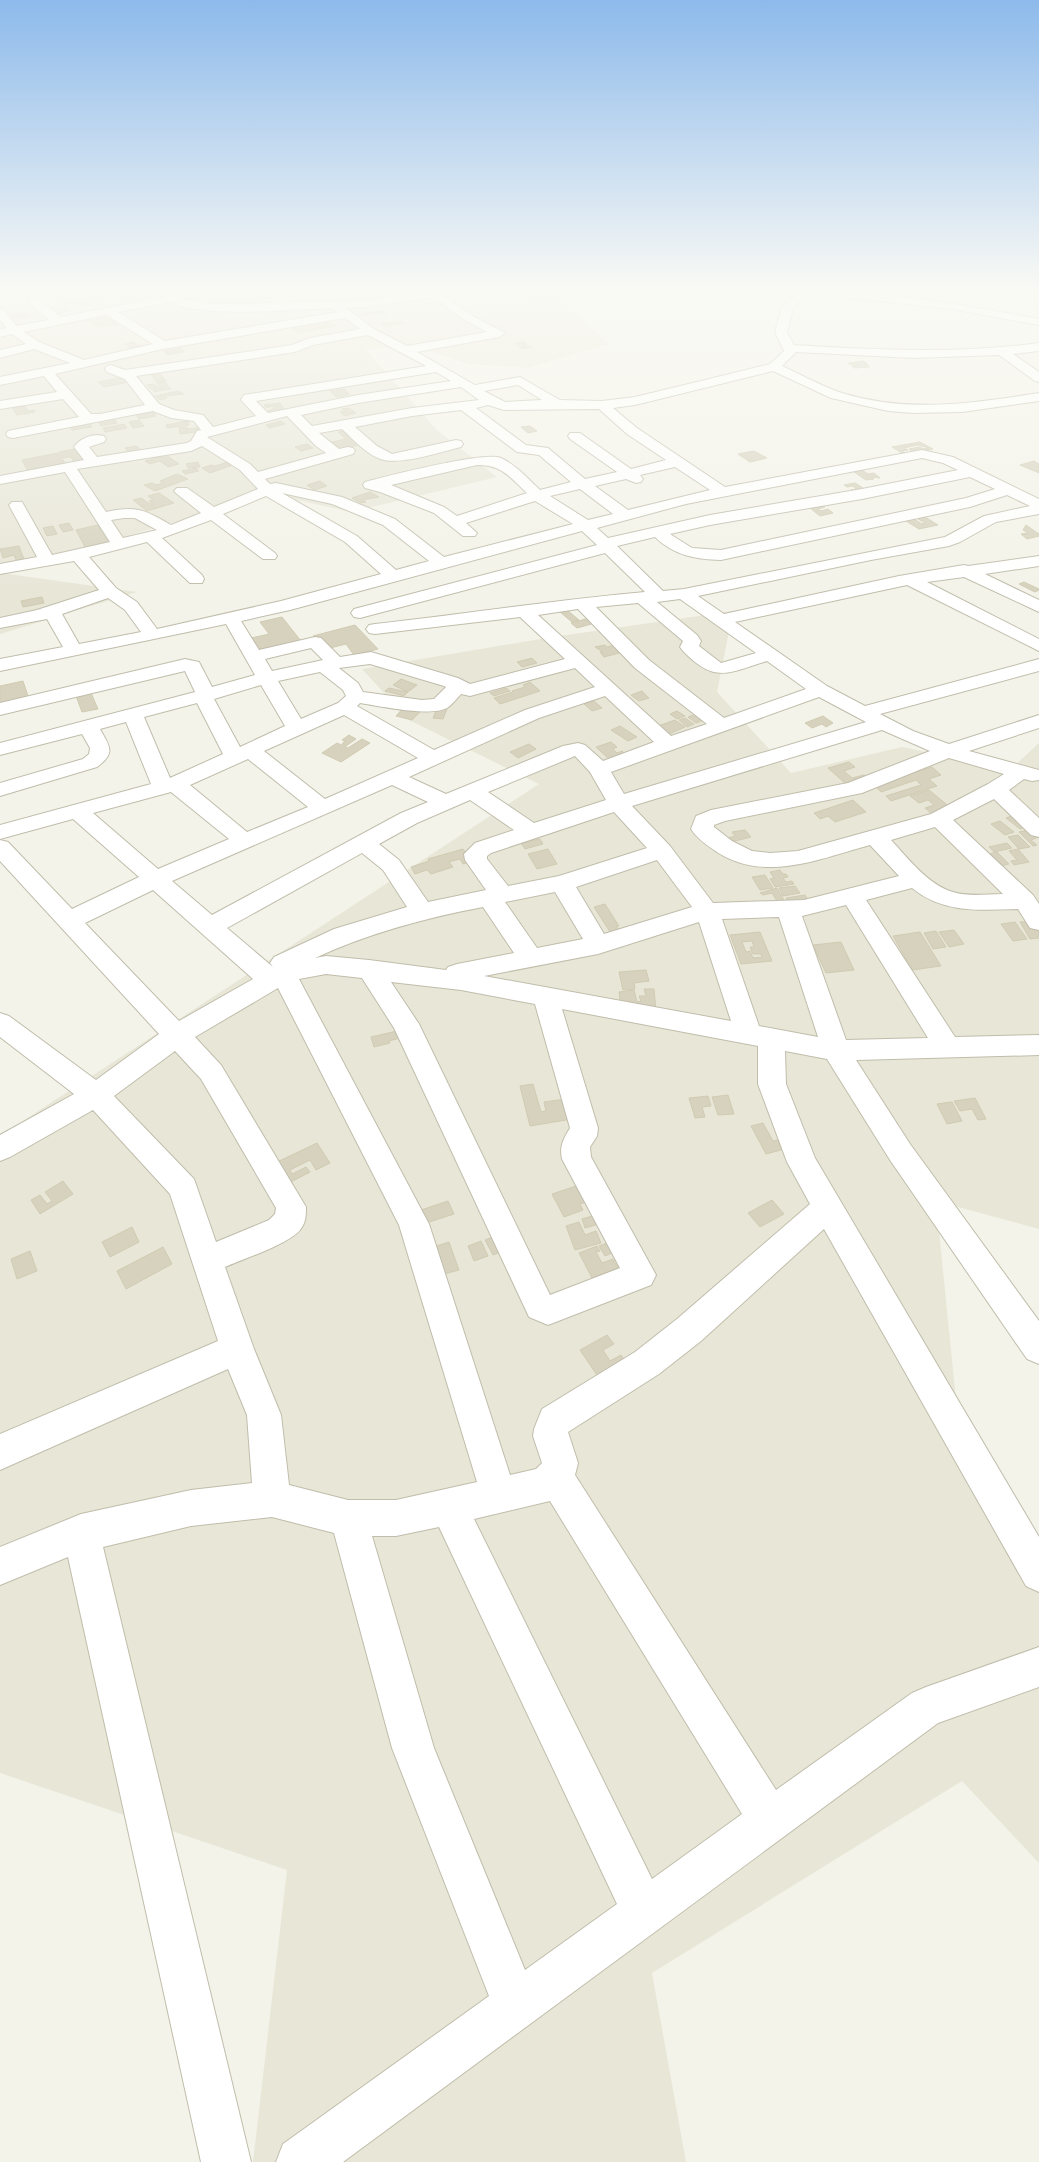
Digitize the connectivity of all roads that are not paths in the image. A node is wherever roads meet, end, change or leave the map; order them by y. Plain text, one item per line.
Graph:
1 (64, 391) edge
2 (141, 391) edge
3 (293, 391) edge
4 (427, 391) edge
5 (475, 391) edge
6 (536, 391) edge
7 (676, 391) edge
8 (826, 391) edge
9 (66, 394) junction
10 (1039, 397) edge
11 (492, 402) junction
12 (557, 404) junction
13 (0, 405) edge
14 (602, 405) junction
15 (465, 406) junction
16 (154, 408) junction
17 (417, 412) junction
18 (0, 413) edge
19 (291, 413) junction
20 (265, 418) junction
21 (92, 419) junction
22 (431, 423) dead end
23 (345, 424) junction
24 (309, 431) junction
25 (7, 435) edge
26 (205, 435) junction
27 (575, 436) dead end
28 (99, 439) dead end
29 (385, 440) dead end
30 (369, 445) junction
31 (336, 453) junction
32 (477, 461) junction
33 (93, 462) junction
34 (678, 462) junction
35 (68, 466) junction
36 (971, 472) junction
37 (627, 473) junction
38 (254, 477) junction
39 (0, 480) edge
40 (581, 483) junction
41 (373, 485) junction
42 (1006, 490) junction
43 (182, 491) dead end
44 (268, 491) junction
45 (722, 492) junction
46 (537, 495) junction
47 (324, 497) junction
48 (670, 504) junction
49 (17, 505) dead end
50 (490, 510) junction
51 (1037, 510) edge
52 (211, 513) junction
53 (625, 515) junction
54 (102, 518) junction
55 (505, 519) dead end
56 (455, 522) junction
57 (585, 524) junction
58 (520, 528) dead end
59 (170, 531) junction
60 (658, 532) junction
61 (150, 536) junction
62 (534, 538) junction
63 (119, 544) junction
64 (607, 546) junction
65 (922, 546) junction
66 (490, 550) junction
67 (78, 555) junction
68 (269, 556) dead end
69 (47, 560) junction
70 (1039, 561) edge
71 (441, 563) junction
72 (0, 569) edge
73 (966, 571) junction
74 (392, 576) junction
75 (196, 580) dead end
76 (910, 580) junction
77 (110, 592) junction
78 (340, 592) junction
79 (684, 594) junction
80 (651, 597) junction
81 (582, 604) junction
82 (284, 606) junction
83 (1039, 607) edge
84 (52, 611) junction
85 (524, 611) junction
86 (360, 613) junction
87 (231, 618) junction
88 (720, 620) junction
89 (0, 623) edge
90 (375, 630) junction
91 (174, 631) junction
92 (153, 635) junction
93 (315, 642) junction
94 (1039, 646) edge
95 (74, 651) junction
96 (769, 655) junction
97 (255, 656) junction
98 (370, 658) junction
99 (578, 661) junction
100 (330, 664) junction
101 (0, 665) edge
102 (1039, 665) edge
103 (192, 666) junction
104 (266, 678) junction
105 (456, 687) junction
106 (608, 689) junction
107 (820, 690) junction
108 (205, 695) junction
109 (350, 702) junction
110 (0, 709) edge
111 (864, 712) junction
112 (133, 714) junction
113 (1039, 721) edge
114 (884, 723) junction
115 (721, 725) junction
116 (88, 726) junction
117 (297, 728) junction
118 (667, 743) junction
119 (0, 749) edge
120 (948, 751) junction
121 (242, 753) junction
122 (434, 758) junction
123 (599, 769) junction
124 (1030, 774) edge
125 (392, 777) junction
126 (169, 785) junction
127 (996, 789) junction
128 (0, 790) edge
129 (472, 791) junction
130 (446, 802) junction
131 (618, 803) junction
132 (323, 808) junction
133 (76, 810) junction
134 (939, 819) junction
135 (1039, 830) edge
136 (530, 831) junction
137 (0, 832) edge
138 (876, 836) junction
139 (245, 841) junction
140 (364, 843) junction
141 (0, 848) edge
142 (662, 851) junction
143 (155, 878) junction
144 (917, 878) junction
145 (562, 883) junction
146 (495, 896) junction
147 (852, 896) junction
148 (1025, 902) junction
149 (788, 910) junction
150 (422, 911) junction
151 (707, 911) junction
152 (70, 921) junction
153 (1039, 922) edge
154 (210, 927) junction
155 (598, 945) junction
156 (531, 958) junction
157 (369, 969) junction
158 (272, 975) junction
159 (461, 981) junction
160 (546, 998) junction
161 (0, 1023) edge
162 (177, 1036) junction
163 (760, 1036) junction
164 (1039, 1046) edge
165 (948, 1048) junction
166 (836, 1050) junction
167 (96, 1095) junction
168 (0, 1149) edge
169 (828, 1207) junction
170 (207, 1260) junction
171 (1039, 1348) edge
172 (237, 1349) junction
173 (0, 1452) edge
174 (556, 1477) junction
175 (499, 1496) junction
176 (272, 1499) junction
177 (449, 1507) junction
178 (348, 1518) junction
179 (82, 1533) junction
180 (0, 1566) edge
181 (1039, 1573) edge
182 (1039, 1667) edge
183 (770, 1820) junction
184 (644, 1912) junction
185 (516, 2005) junction
186 (226, 2162) edge
187 (301, 2162) edge

1 - 9 street
2 - 16 street
3 - 20 street
4 - 19 street
5 - 11 street
6 - 12 street
7 - 14 street
8 - 10 street
9 - 13 street
9 - 21 street
11 - 12 street
11 - 15 street
12 - 14 street
14 - 34 street
15 - 17 street
15 - 40 street
16 - 21 street
16 - 26 street
17 - 22 street
17 - 23 street
18 - 25 street
19 - 20 street
19 - 24 street
20 - 26 street
21 - 25 street
23 - 24 street
23 - 30 street
24 - 31 street
26 - 33 street
26 - 38 street
27 - 37 street
28 - 33 street
29 - 30 street
30 - 31 street
30 - 32 street
31 - 38 street
32 - 41 street
32 - 46 street
33 - 35 street
34 - 37 street
34 - 45 street
35 - 39 street
35 - 54 street
36 - 42 street
36 - 45 street
36 - 60 street
37 - 40 street
37 - 48 street
38 - 44 street
40 - 46 street
40 - 53 street
41 - 47 street
41 - 56 street
42 - 51 street
42 - 60 street
43 - 52 street
44 - 47 street
44 - 52 street
44 - 74 street
45 - 48 street
46 - 50 street
46 - 57 street
47 - 71 street
48 - 53 street
49 - 69 street
50 - 55 street
50 - 56 street
51 - 65 street
52 - 59 street
52 - 68 street
53 - 57 street
54 - 59 street
54 - 63 street
56 - 66 street
57 - 62 street
57 - 64 street
58 - 62 street
59 - 61 street
60 - 64 street
61 - 63 street
61 - 75 street
62 - 66 street
63 - 67 street
64 - 80 street
64 - 86 street
65 - 73 street
65 - 79 street
66 - 71 street
67 - 69 street
67 - 77 street
69 - 72 street
70 - 73 street
71 - 74 street
73 - 76 street
73 - 83 street
74 - 78 street
76 - 88 street
76 - 94 street
77 - 84 street
77 - 92 street
78 - 82 street
78 - 86 street
79 - 80 street
79 - 88 street
80 - 81 street
80 - 96 street
81 - 85 street
81 - 115 street
82 - 87 street
82 - 93 street
84 - 89 street
84 - 95 street
85 - 90 street
85 - 99 street
86 - 90 street
87 - 91 street
87 - 97 street
88 - 96 street
90 - 98 street
91 - 92 street
91 - 103 street
92 - 95 street
93 - 97 street
93 - 100 street
95 - 101 street
96 - 107 street
97 - 104 street
98 - 100 street
98 - 105 street
99 - 105 street
99 - 106 street
100 - 104 street
100 - 109 street
102 - 111 street
103 - 108 street
103 - 110 street
104 - 108 street
104 - 117 street
105 - 109 street
106 - 118 street
106 - 122 street
107 - 111 street
107 - 115 street
108 - 112 street
108 - 121 street
109 - 117 street
109 - 122 street
111 - 114 street
112 - 116 street
112 - 126 street
113 - 120 street
114 - 120 street
114 - 131 street
115 - 118 street
116 - 119 street
116 - 128 street
117 - 121 street
118 - 123 street
120 - 124 street
120 - 138 street
121 - 126 street
121 - 132 street
122 - 125 street
123 - 129 street
123 - 131 street
124 - 127 street
125 - 130 street
125 - 132 street
126 - 133 street
126 - 139 street
127 - 134 street
127 - 135 street
129 - 130 street
129 - 136 street
130 - 140 street
131 - 136 street
131 - 142 street
132 - 139 street
133 - 137 street
133 - 143 street
134 - 138 street
134 - 148 street
136 - 146 street
138 - 144 street
139 - 143 street
140 - 150 street
140 - 154 street
141 - 152 street
142 - 145 street
142 - 151 street
143 - 152 street
143 - 154 street
144 - 147 street
144 - 148 street
145 - 146 street
145 - 155 street
146 - 150 street
146 - 156 street
147 - 149 street
147 - 165 street
148 - 153 street
149 - 151 street
149 - 166 street
150 - 158 street
151 - 155 street
151 - 163 street
152 - 162 street
154 - 158 street
155 - 156 street
156 - 159 street
157 - 158 street
157 - 159 street
157 - 160 street
158 - 162 street
158 - 175 street
159 - 160 street
160 - 163 street
161 - 167 street
162 - 167 street
162 - 170 street
163 - 166 street
163 - 169 street
164 - 165 street
165 - 166 street
166 - 171 street
167 - 168 street
167 - 170 street
169 - 174 street
169 - 181 street
170 - 172 street
172 - 173 street
172 - 176 street
174 - 175 street
174 - 183 street
175 - 177 street
176 - 178 street
176 - 179 street
177 - 178 street
177 - 184 street
178 - 185 street
179 - 180 street
179 - 186 street
182 - 183 street
183 - 184 street
184 - 185 street
185 - 187 street

